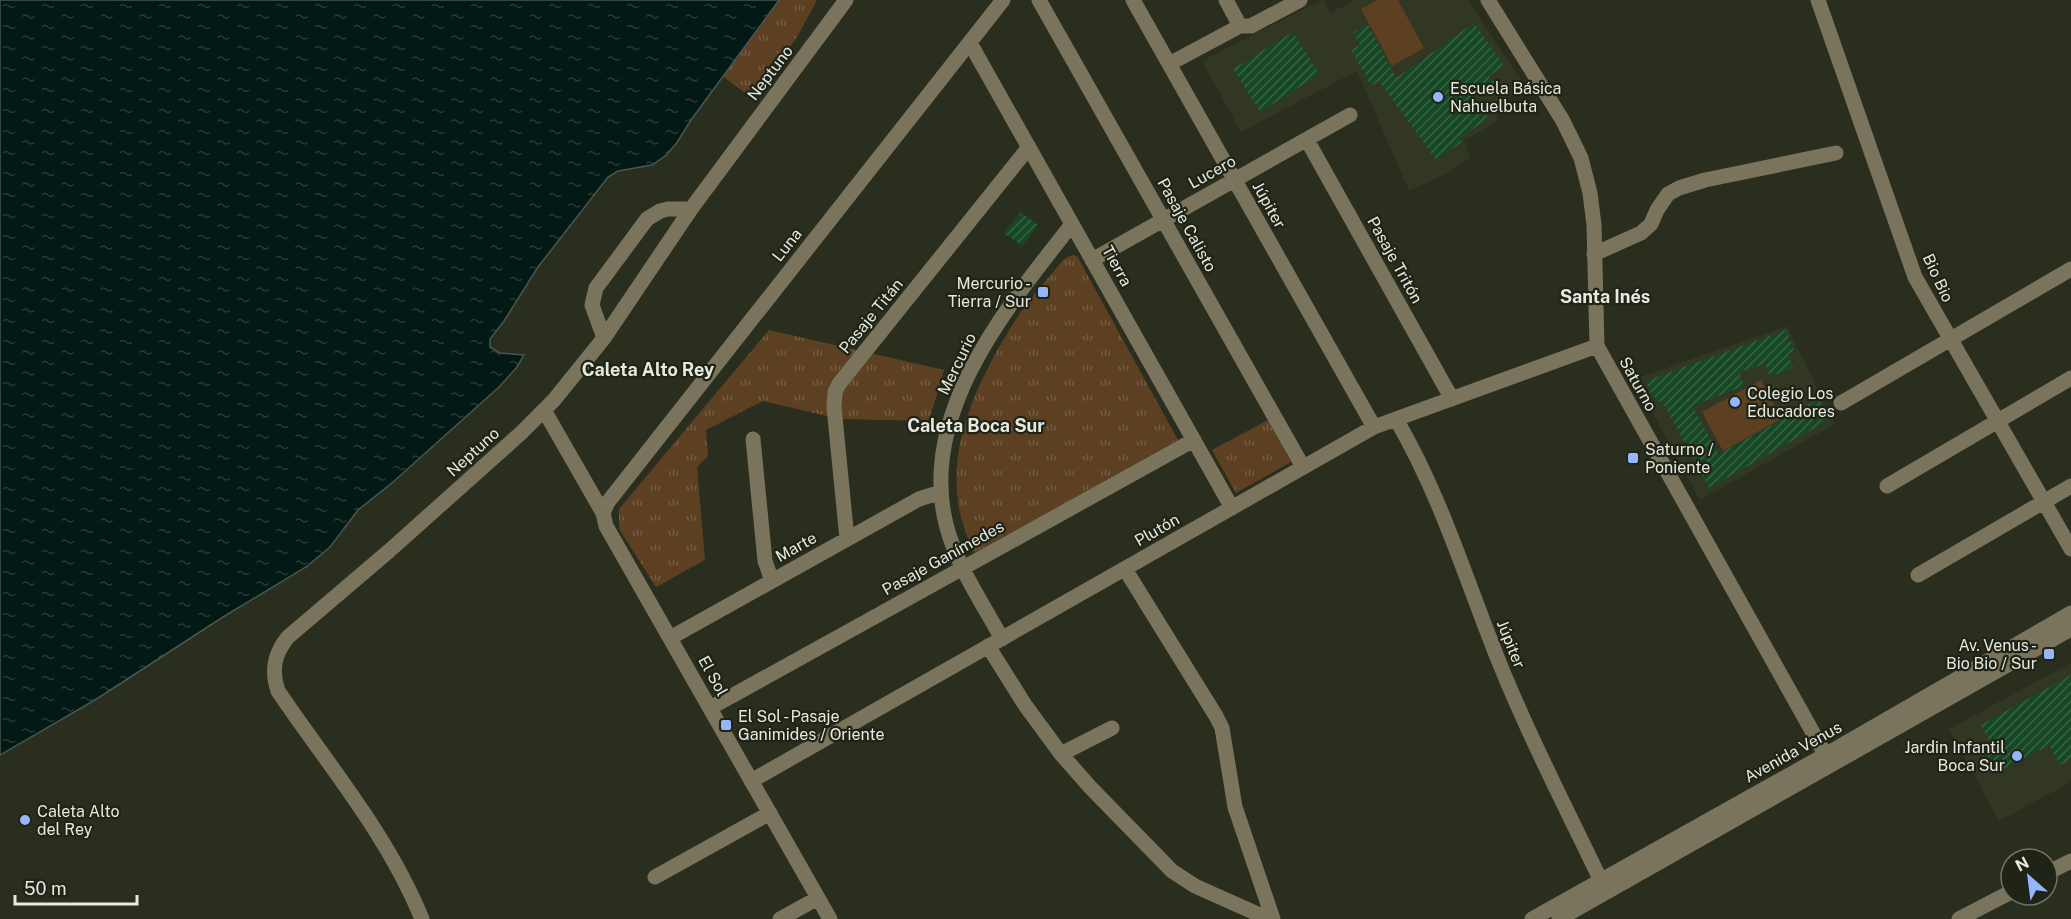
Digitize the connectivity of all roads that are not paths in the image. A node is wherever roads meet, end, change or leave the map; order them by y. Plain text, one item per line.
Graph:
1 (846, 0) edge
2 (1003, 0) edge
3 (1039, 0) edge
4 (1133, 0) edge
5 (1226, 0) edge
6 (1300, 0) edge
7 (1488, 0) edge
8 (1818, 0) edge
9 (1240, 26) junction
10 (970, 43) junction
11 (1169, 64) junction
12 (1350, 116) dead end
13 (1307, 140) junction
14 (1029, 147) junction
15 (1836, 153) dead end
16 (1235, 180) junction
17 (691, 209) junction
18 (1163, 220) junction
19 (1072, 224) junction
20 (1594, 254) junction
21 (1092, 260) junction
22 (2071, 268) edge
23 (604, 338) junction
24 (1950, 339) junction
25 (1597, 346) junction
26 (2071, 378) edge
27 (1452, 399) junction
28 (1841, 403) dead end
29 (544, 410) junction
30 (1396, 419) junction
31 (1997, 421) junction
32 (1374, 427) junction
33 (753, 438) dead end
34 (1194, 440) junction
35 (1303, 467) junction
36 (1887, 486) dead end
37 (2071, 486) edge
38 (941, 492) junction
39 (2043, 502) junction
40 (1232, 508) junction
41 (603, 513) junction
42 (847, 539) junction
43 (2071, 549) edge
44 (963, 568) junction
45 (1125, 569) junction
46 (1918, 575) dead end
47 (772, 581) junction
48 (2071, 613) edge
49 (2071, 629) edge
50 (670, 638) junction
51 (1002, 639) junction
52 (988, 646) junction
53 (710, 708) junction
54 (1112, 728) dead end
55 (1061, 754) junction
56 (1828, 760) junction
57 (751, 781) junction
58 (770, 813) junction
59 (655, 877) dead end
60 (1601, 881) junction
61 (818, 898) junction
62 (1999, 898) edge
63 (422, 919) edge
64 (780, 919) edge
65 (830, 919) edge
66 (1269, 919) edge
67 (1273, 919) edge
68 (1532, 919) edge
69 (1559, 919) edge
70 (1959, 919) edge

1 - 17 street, Neptuno
2 - 10 street, Luna
3 - 18 street, Pasaje Calisto
4 - 11 street, Júpiter
5 - 9 street
6 - 9 street
7 - 20 street, Saturno
8 - 24 street, Bio Bio
9 - 11 street
10 - 14 street, Tierra
10 - 41 street, Luna
11 - 16 street, Júpiter
12 - 13 street, Lucero
13 - 16 street, Lucero
13 - 27 street, Pasaje Tritón
14 - 19 street, Tierra
14 - 42 street, Pasaje Titán
15 - 20 street
16 - 18 street, Lucero
16 - 32 street, Júpiter
17 - 23 street, Neptuno
17 - 23 street
18 - 21 street, Lucero
18 - 35 street, Pasaje Calisto
19 - 21 street, Tierra
19 - 38 street, Mercurio
20 - 25 street, Saturno
21 - 34 street, Tierra
22 - 24 street
23 - 29 street, Neptuno
24 - 28 street
24 - 31 street, Bio Bio
25 - 27 street, Plutón
25 - 56 street, Saturno
26 - 31 street
27 - 30 street, Plutón
29 - 41 street, El Sol
29 - 63 street, Neptuno
30 - 32 street, Plutón
30 - 60 street, Júpiter
31 - 36 street
31 - 39 street, Bio Bio
32 - 35 street, Plutón
33 - 47 street
34 - 40 street, Tierra
34 - 44 street, Pasaje Ganímedes
35 - 40 street, Plutón
37 - 39 street
38 - 42 street, Marte
38 - 44 street, Mercurio
39 - 43 street, Bio Bio
39 - 46 street
40 - 45 street, Plutón
41 - 50 street, El Sol
42 - 47 street, Marte
44 - 51 street, Mercurio
44 - 53 street, Pasaje Ganímedes
45 - 51 street, Plutón
45 - 67 street
47 - 50 street, Marte
48 - 56 street, Avenida Venus
49 - 56 street, Avenida Venus
50 - 53 street, El Sol
51 - 52 street, Plutón
52 - 55 street
52 - 57 street, Plutón
53 - 57 street, El Sol
54 - 55 street
55 - 66 street
56 - 60 street, Avenida Venus
56 - 69 street, Avenida Venus
57 - 58 street, El Sol
58 - 59 street
58 - 61 street, El Sol
60 - 68 street, Avenida Venus
61 - 64 street
61 - 65 street, El Sol
62 - 70 street

